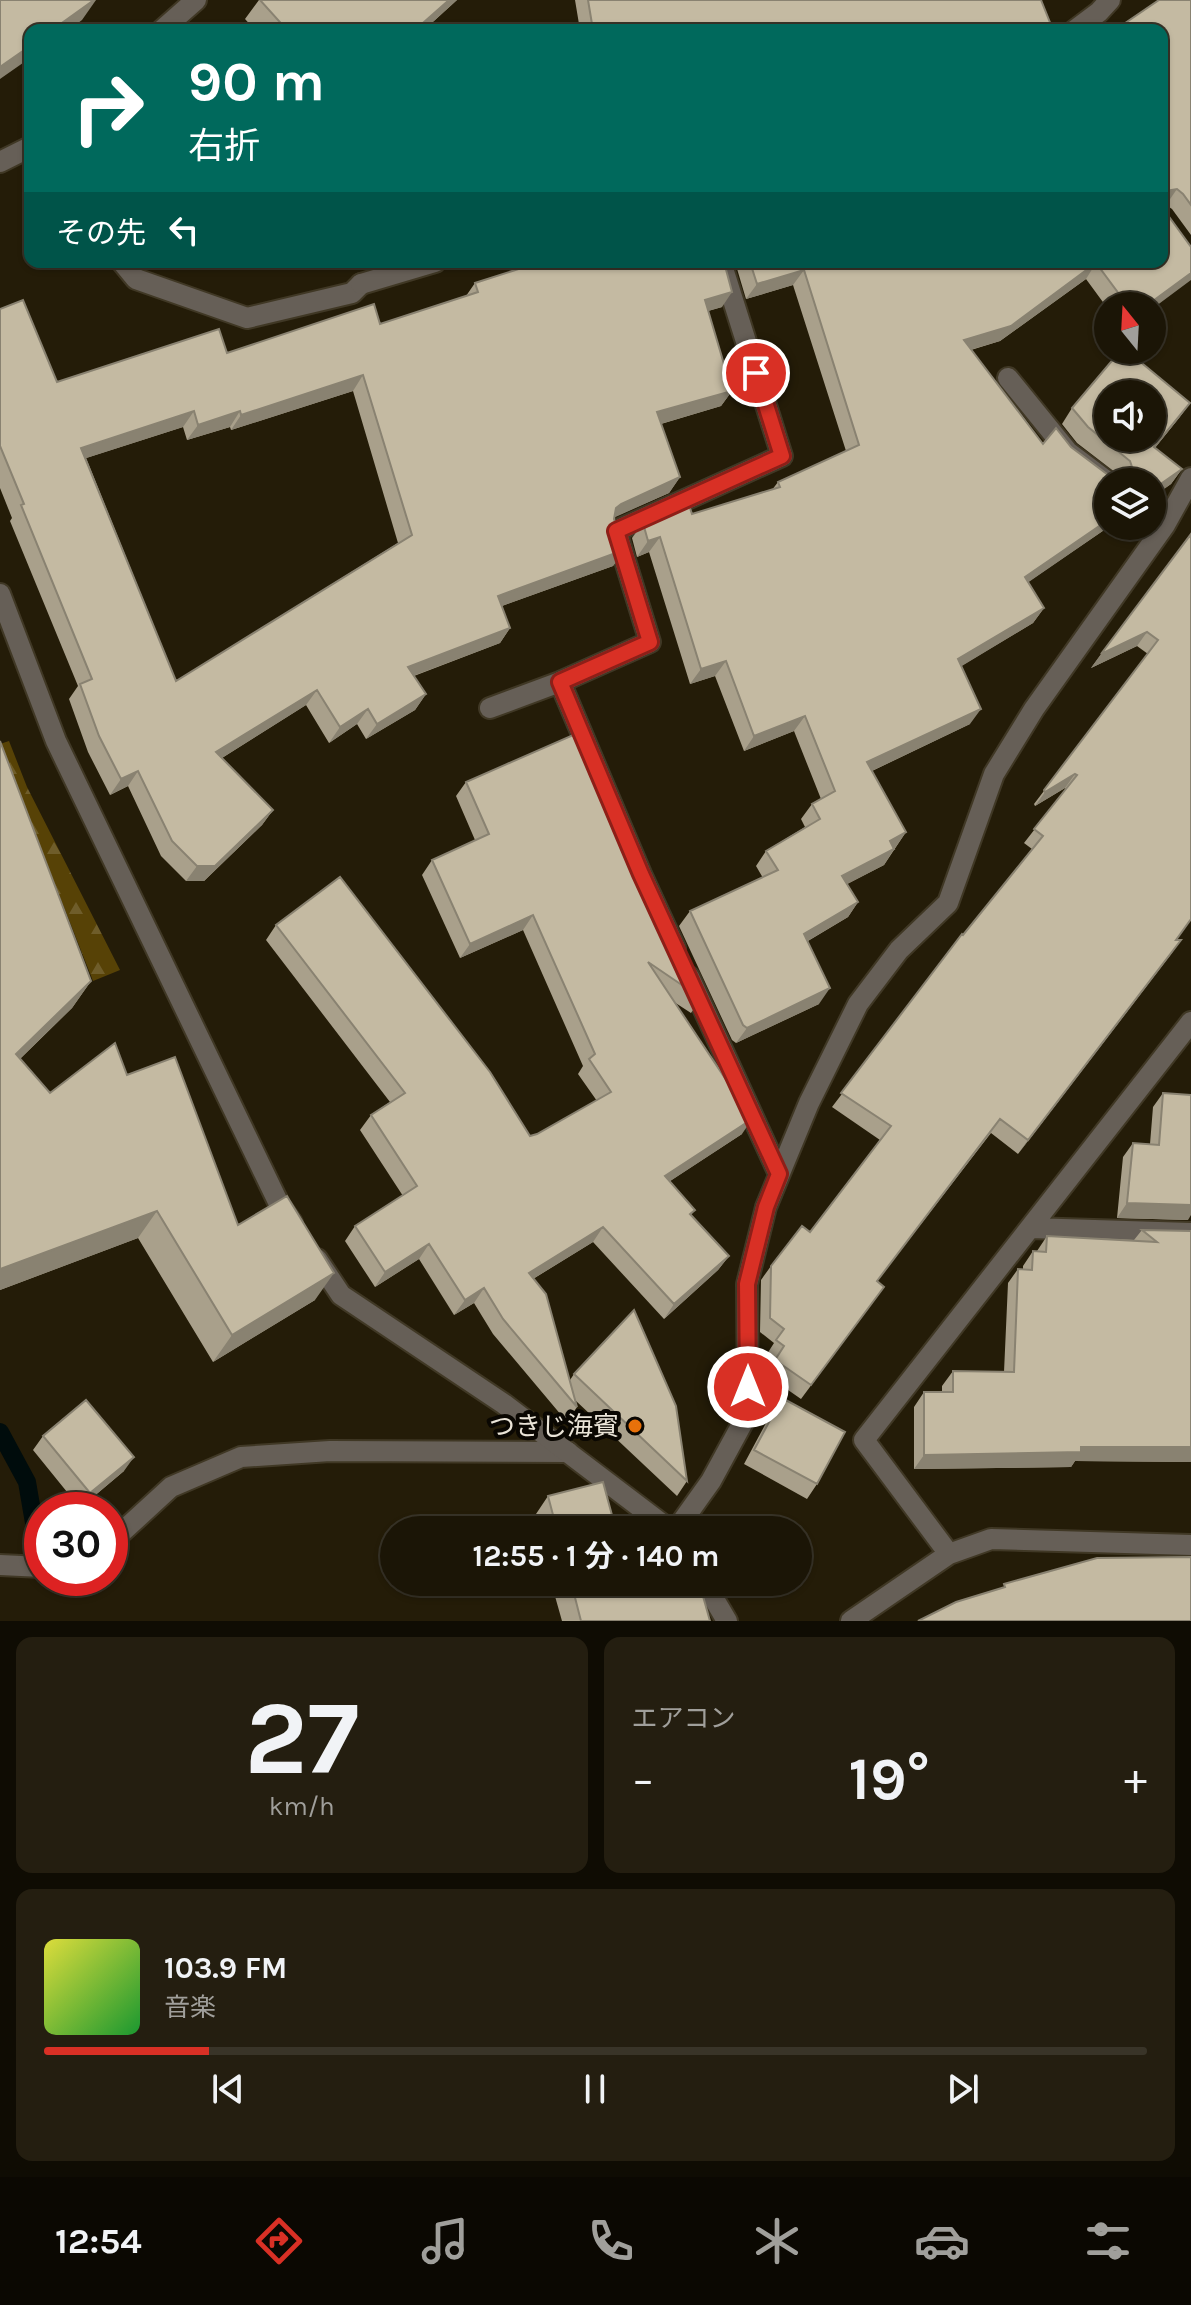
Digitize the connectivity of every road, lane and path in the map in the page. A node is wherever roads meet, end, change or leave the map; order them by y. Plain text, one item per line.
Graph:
1 (196, 0) edge
2 (1110, 0) edge
3 (169, 24) edge
4 (1083, 24) edge
5 (24, 153) edge
6 (0, 162) edge
7 (127, 268) edge
8 (415, 268) edge
9 (723, 268) edge
10 (1008, 378) dead end
11 (1094, 472) edge
12 (1191, 478) edge
13 (1166, 510) edge
14 (1145, 540) edge
15 (0, 594) edge
16 (560, 682) junction
17 (490, 708) dead end
18 (1191, 1022) edge
19 (779, 1174) junction
20 (1030, 1228) junction
21 (1191, 1233) edge
22 (568, 1452) junction
23 (654, 1516) edge
24 (684, 1516) edge
25 (128, 1526) edge
26 (1191, 1545) edge
27 (949, 1554) junction
28 (0, 1565) edge
29 (24, 1566) edge
30 (712, 1596) edge
31 (727, 1621) edge
32 (851, 1621) edge

1 - 3 street
2 - 4 street
5 - 6 street
7 - 8 street
9 - 16 street
10 - 11 street
12 - 13 street
14 - 19 street
15 - 22 street
16 - 17 street
16 - 19 street
18 - 20 street
19 - 24 street
20 - 21 street
20 - 27 street
22 - 23 street
22 - 25 street
26 - 27 street
27 - 32 street
28 - 29 street
30 - 31 street

